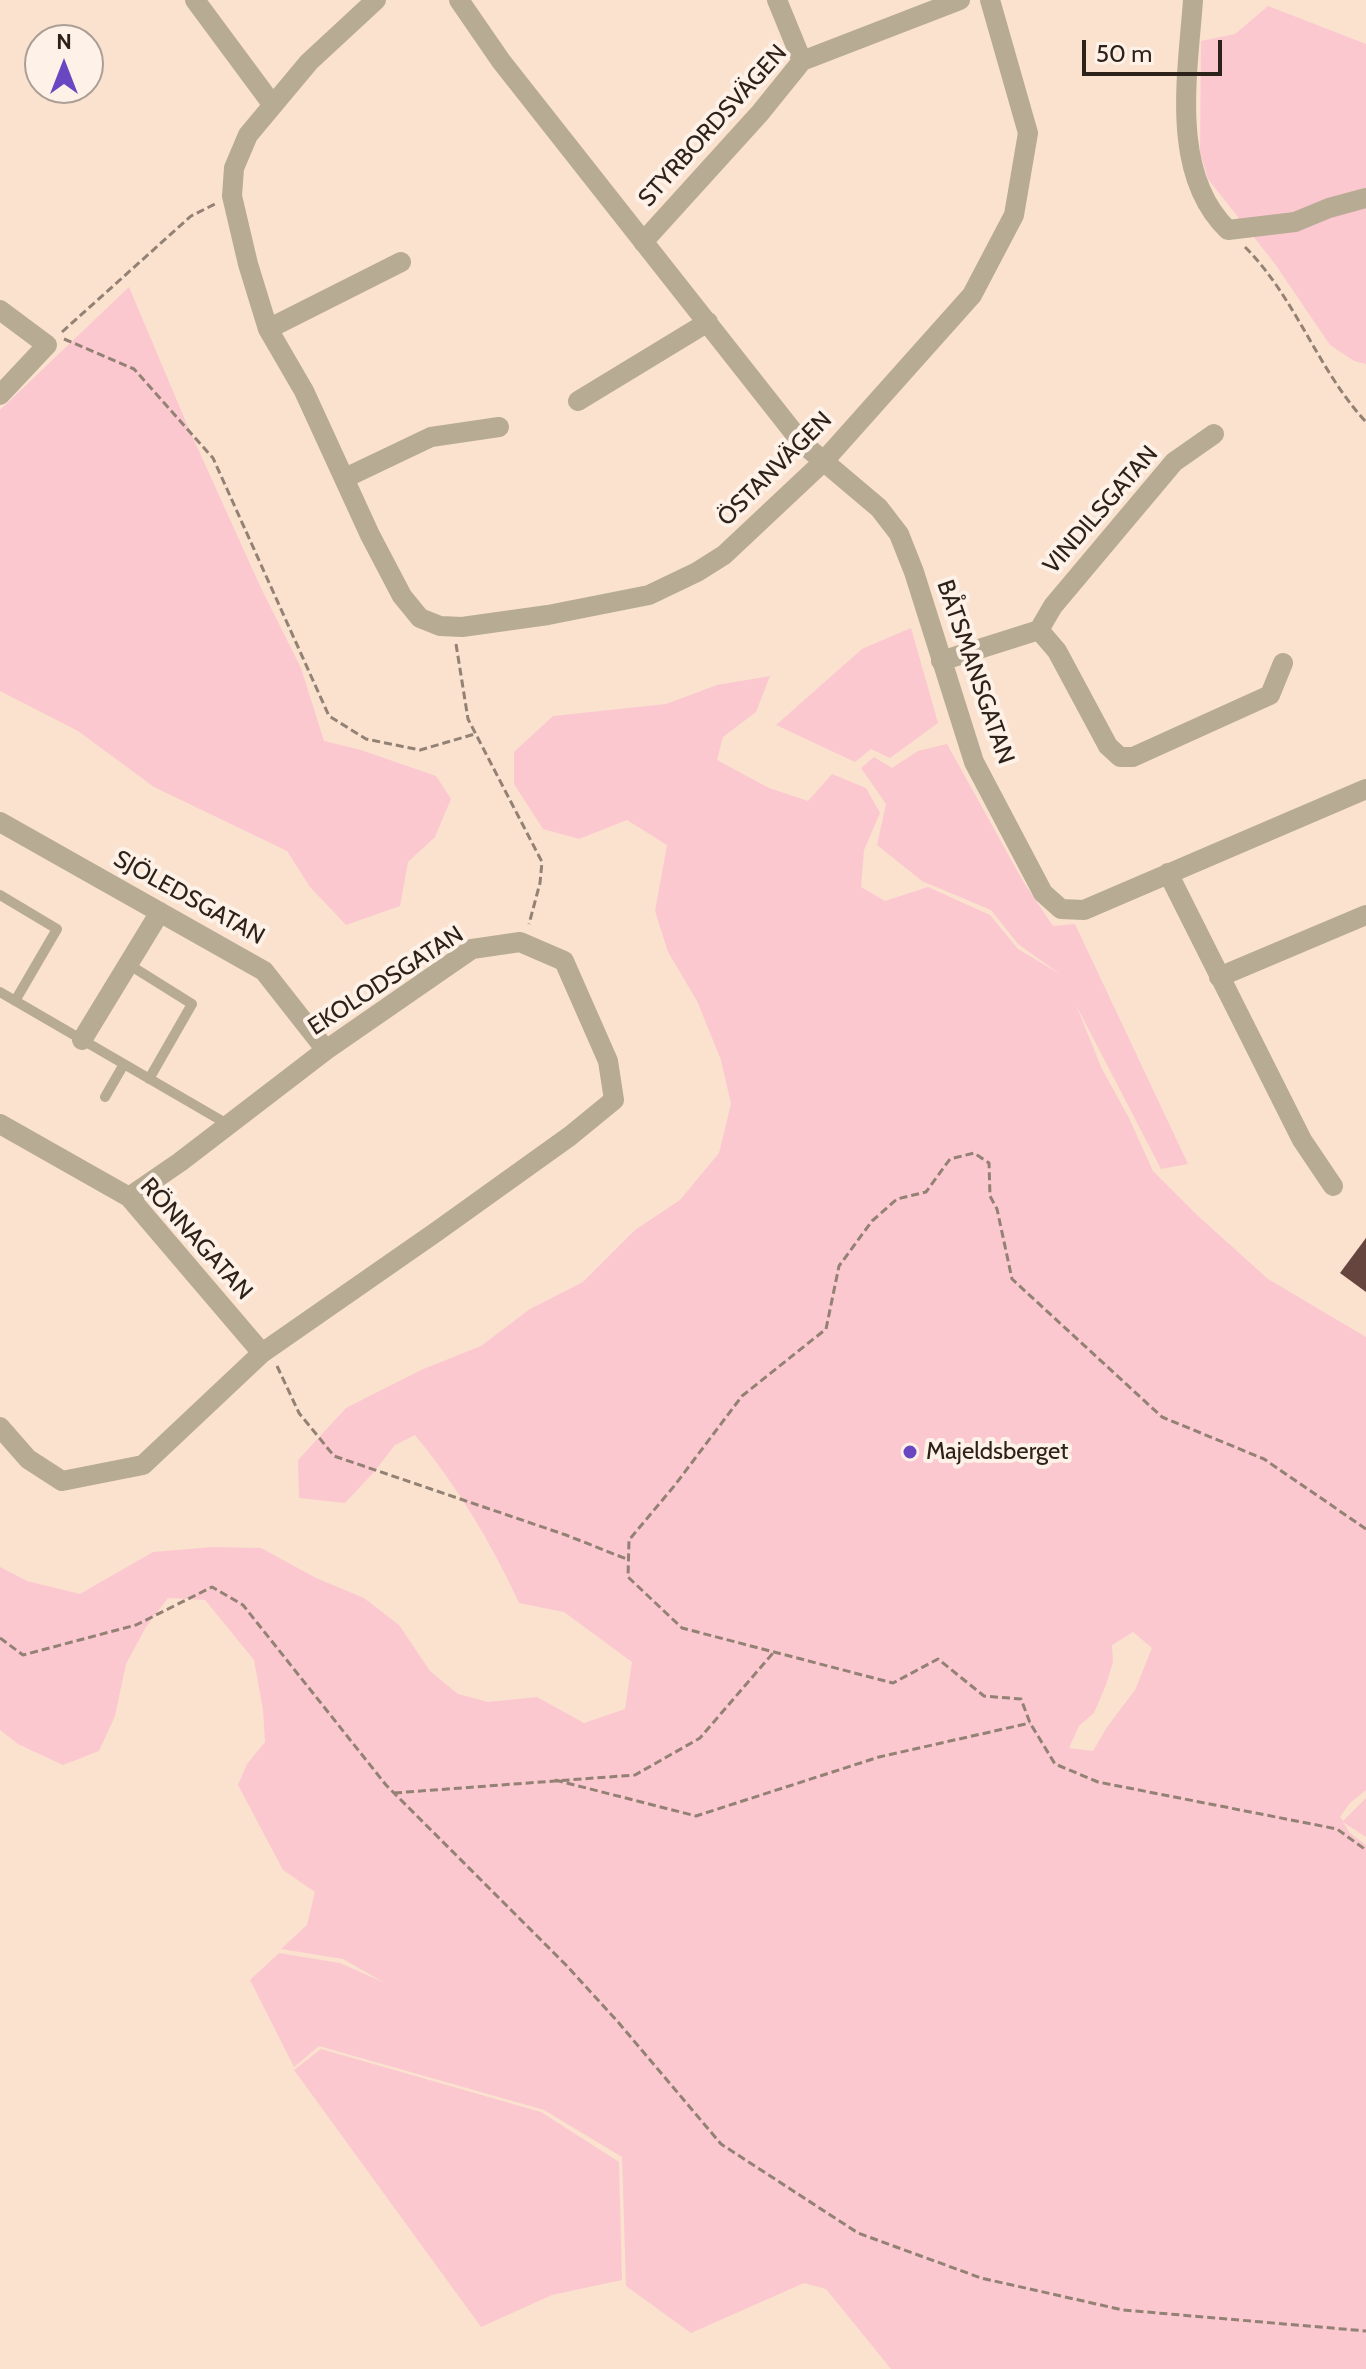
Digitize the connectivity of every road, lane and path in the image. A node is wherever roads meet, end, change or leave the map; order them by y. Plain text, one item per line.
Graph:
1 (195, 0) edge
2 (376, 0) edge
3 (459, 0) edge
4 (777, 0) edge
5 (960, 0) edge
6 (990, 0) edge
7 (1193, 0) edge
8 (802, 61) junction
9 (272, 104) junction
10 (232, 196) junction
11 (1366, 198) edge
12 (1228, 230) junction
13 (643, 242) junction
14 (401, 262) dead end
15 (0, 310) edge
16 (708, 322) junction
17 (268, 329) junction
18 (0, 395) edge
19 (578, 401) dead end
20 (1366, 422) edge
21 (499, 427) dead end
22 (1214, 434) dead end
23 (823, 462) junction
24 (345, 478) junction
25 (453, 627) junction
26 (1039, 630) junction
27 (941, 661) junction
28 (1283, 663) dead end
29 (475, 734) junction
30 (1366, 789) edge
31 (0, 822) edge
32 (1168, 873) junction
33 (0, 895) edge
34 (160, 912) junction
35 (1366, 915) edge
36 (524, 943) junction
37 (128, 964) junction
38 (1219, 977) junction
39 (0, 992) edge
40 (15, 1001) junction
41 (82, 1040) junction
42 (326, 1050) junction
43 (124, 1064) junction
44 (149, 1079) junction
45 (105, 1097) dead end
46 (0, 1124) edge
47 (229, 1125) junction
48 (1333, 1186) dead end
49 (129, 1197) junction
50 (265, 1350) junction
51 (0, 1427) edge
52 (1366, 1529) edge
53 (629, 1560) junction
54 (0, 1638) edge
55 (774, 1652) junction
56 (1030, 1723) junction
57 (555, 1780) junction
58 (394, 1793) junction
59 (1366, 1850) edge
60 (1366, 2331) edge

1 - 9 street
2 - 9 street, ÖSTANVÄGEN
3 - 13 street, BÅTSMANSGATAN
4 - 8 street
5 - 8 street, STYRBORDSVÄGEN
6 - 23 street, ÖSTANVÄGEN
7 - 12 street
8 - 13 street, STYRBORDSVÄGEN
9 - 10 street, ÖSTANVÄGEN
10 - 17 street, ÖSTANVÄGEN
10 - 29 path
11 - 12 street
12 - 20 path
13 - 16 street, BÅTSMANSGATAN
14 - 17 street
15 - 18 street
16 - 19 street
16 - 23 street, BÅTSMANSGATAN
17 - 24 street, ÖSTANVÄGEN
21 - 24 street
22 - 26 street, VINDILSGATAN
23 - 25 street, ÖSTANVÄGEN
23 - 27 street, BÅTSMANSGATAN
24 - 25 street, ÖSTANVÄGEN
25 - 29 path
26 - 27 street
26 - 28 street
27 - 32 street, BÅTSMANSGATAN
29 - 36 path
30 - 32 street, BÅTSMANSGATAN
31 - 34 street, SJÖLEDSGATAN
32 - 38 street
33 - 40 lane
34 - 37 street
34 - 42 street, SJÖLEDSGATAN
35 - 38 street
36 - 42 street, EKOLODSGATAN
36 - 50 street
37 - 41 street
37 - 44 lane
38 - 48 street
39 - 40 lane
40 - 41 lane
41 - 43 lane
42 - 47 street, EKOLODSGATAN
43 - 44 lane
43 - 45 lane
44 - 47 lane
46 - 49 street, RÖNNAGATAN
47 - 49 street, EKOLODSGATAN
49 - 50 street, RÖNNAGATAN
50 - 51 street
50 - 53 path
52 - 53 path
53 - 55 path
54 - 58 path
55 - 56 path
55 - 57 path
56 - 57 path
56 - 59 path
57 - 58 path
58 - 60 path

